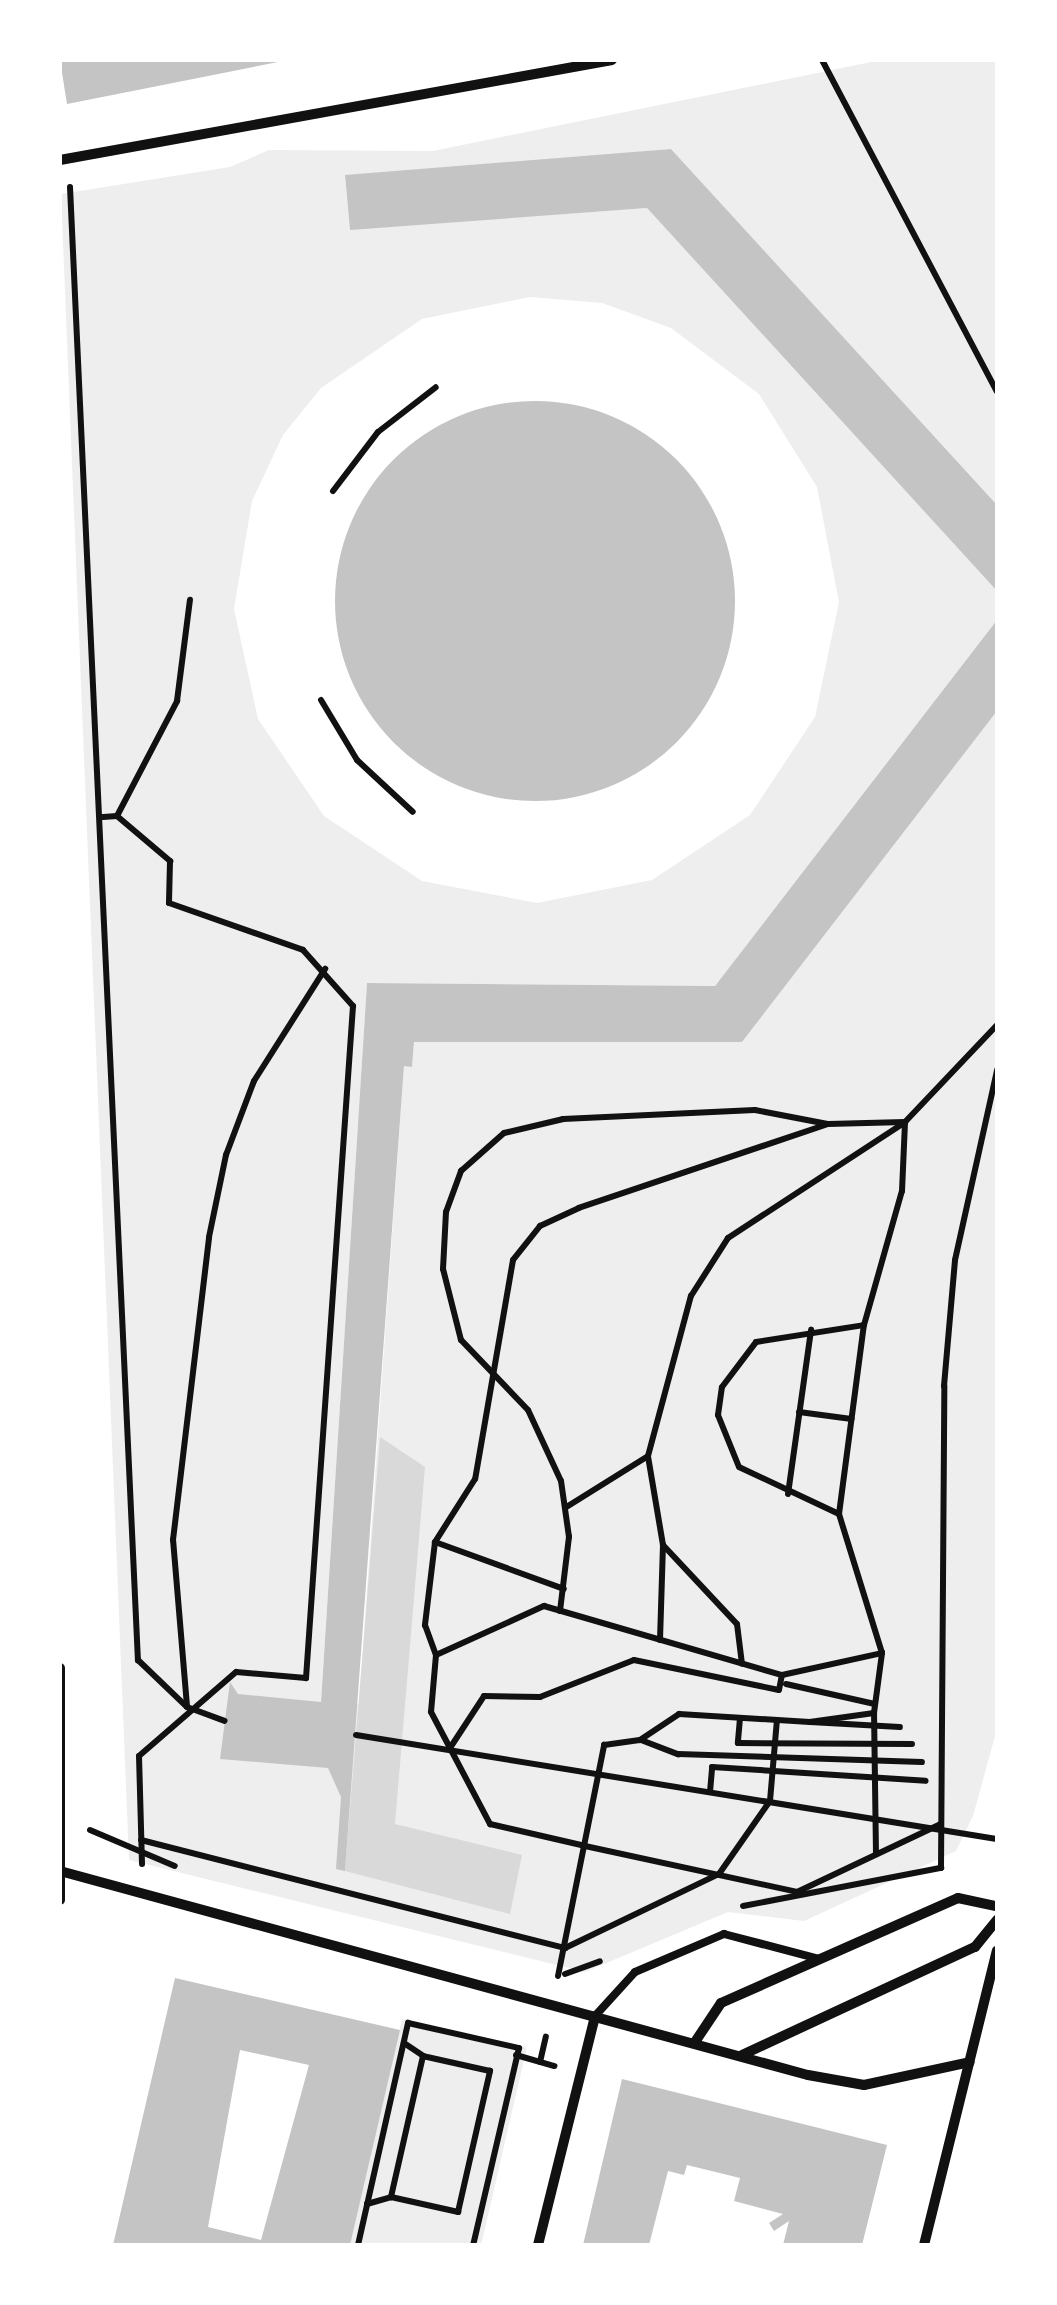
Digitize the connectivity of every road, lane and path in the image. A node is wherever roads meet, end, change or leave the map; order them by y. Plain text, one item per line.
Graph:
1 (612, 60) edge
2 (822, 60) edge
3 (64, 159) edge
4 (436, 387) dead end
5 (997, 392) edge
6 (333, 491) dead end
7 (190, 600) dead end
8 (321, 700) dead end
9 (413, 812) dead end
10 (117, 816) junction
11 (103, 817) junction
12 (324, 969) junction
13 (997, 1025) edge
14 (997, 1070) edge
15 (905, 1122) junction
16 (828, 1124) junction
17 (864, 1325) junction
18 (810, 1330) junction
19 (489, 1375) junction
20 (799, 1412) junction
21 (852, 1419) junction
22 (648, 1456) junction
23 (788, 1494) junction
24 (568, 1506) junction
25 (838, 1514) junction
26 (436, 1542) junction
27 (663, 1545) junction
28 (564, 1590) junction
29 (560, 1611) junction
30 (660, 1640) junction
31 (882, 1653) junction
32 (436, 1656) junction
33 (742, 1664) junction
34 (60, 1668) edge
35 (782, 1676) junction
36 (786, 1684) junction
37 (187, 1708) junction
38 (874, 1708) junction
39 (740, 1718) junction
40 (777, 1720) junction
41 (225, 1721) dead end
42 (810, 1722) junction
43 (900, 1727) dead end
44 (874, 1728) junction
45 (356, 1736) dead end
46 (640, 1740) junction
47 (776, 1744) junction
48 (874, 1744) junction
49 (912, 1744) dead end
50 (450, 1748) junction
51 (774, 1757) junction
52 (875, 1761) junction
53 (922, 1762) dead end
54 (773, 1771) junction
55 (598, 1774) junction
56 (875, 1778) junction
57 (926, 1781) dead end
58 (710, 1792) junction
59 (770, 1801) junction
60 (876, 1814) junction
61 (64, 1822) junction
62 (942, 1824) junction
63 (141, 1840) junction
64 (997, 1840) edge
65 (584, 1846) junction
66 (142, 1850) junction
67 (876, 1854) junction
68 (62, 1872) edge
69 (188, 1872) dead end
70 (719, 1874) junction
71 (144, 1894) junction
72 (60, 1900) edge
73 (997, 1906) edge
74 (724, 1913) dead end
75 (997, 1920) edge
76 (565, 1948) junction
77 (997, 1950) edge
78 (613, 1956) dead end
79 (820, 1959) junction
80 (541, 1972) dead end
81 (595, 2016) junction
82 (695, 2042) junction
83 (404, 2043) junction
84 (423, 2056) junction
85 (741, 2056) junction
86 (970, 2062) junction
87 (392, 2197) junction
88 (367, 2204) junction
89 (358, 2245) edge
90 (473, 2245) edge
91 (538, 2245) edge
92 (924, 2245) edge

1 - 3 street
2 - 5 path
3 - 11 path
4 - 6 path
7 - 10 path
8 - 9 path
10 - 11 path
10 - 12 path
11 - 37 path
12 - 37 path
12 - 37 path
13 - 15 path
14 - 62 path
15 - 16 path
15 - 17 path
15 - 22 path
16 - 19 path
16 - 19 path
17 - 18 path
17 - 21 path
18 - 20 path
18 - 23 path
19 - 24 path
19 - 26 path
20 - 21 path
20 - 23 path
21 - 25 path
22 - 24 path
22 - 27 path
23 - 25 path
24 - 28 path
25 - 31 path
26 - 28 path
26 - 32 path
27 - 30 path
27 - 33 path
28 - 29 path
29 - 30 path
29 - 32 path
30 - 33 path
31 - 35 path
31 - 38 path
32 - 50 path
33 - 35 path
34 - 61 street
35 - 36 path
36 - 38 path
36 - 50 path
37 - 41 path
37 - 63 path
38 - 42 path
38 - 44 path
39 - 40 path
39 - 46 path
39 - 47 path
40 - 42 path
40 - 47 path
42 - 44 path
43 - 44 path
44 - 48 path
45 - 50 path
46 - 51 path
46 - 55 path
47 - 48 path
47 - 51 path
48 - 49 path
48 - 52 path
50 - 55 path
50 - 65 path
51 - 52 path
51 - 54 path
52 - 53 path
52 - 56 path
54 - 56 path
54 - 58 path
54 - 59 path
55 - 58 path
55 - 65 path
56 - 57 path
56 - 60 path
58 - 59 path
59 - 60 path
59 - 70 path
60 - 62 path
60 - 67 path
61 - 66 path
61 - 68 street
62 - 64 path
62 - 67 path
62 - 74 path
63 - 66 path
63 - 76 path
65 - 70 path
65 - 76 path
66 - 69 path
66 - 71 path
67 - 70 path
68 - 71 street
68 - 72 street
70 - 76 path
71 - 81 street
73 - 79 street
75 - 85 street
77 - 86 street
78 - 80 path
79 - 81 lane
79 - 82 street
81 - 82 street
81 - 91 street
82 - 85 street
83 - 84 path
83 - 88 path
83 - 90 path
84 - 87 path
84 - 87 path
85 - 86 street
86 - 92 street
87 - 88 path
88 - 89 path

